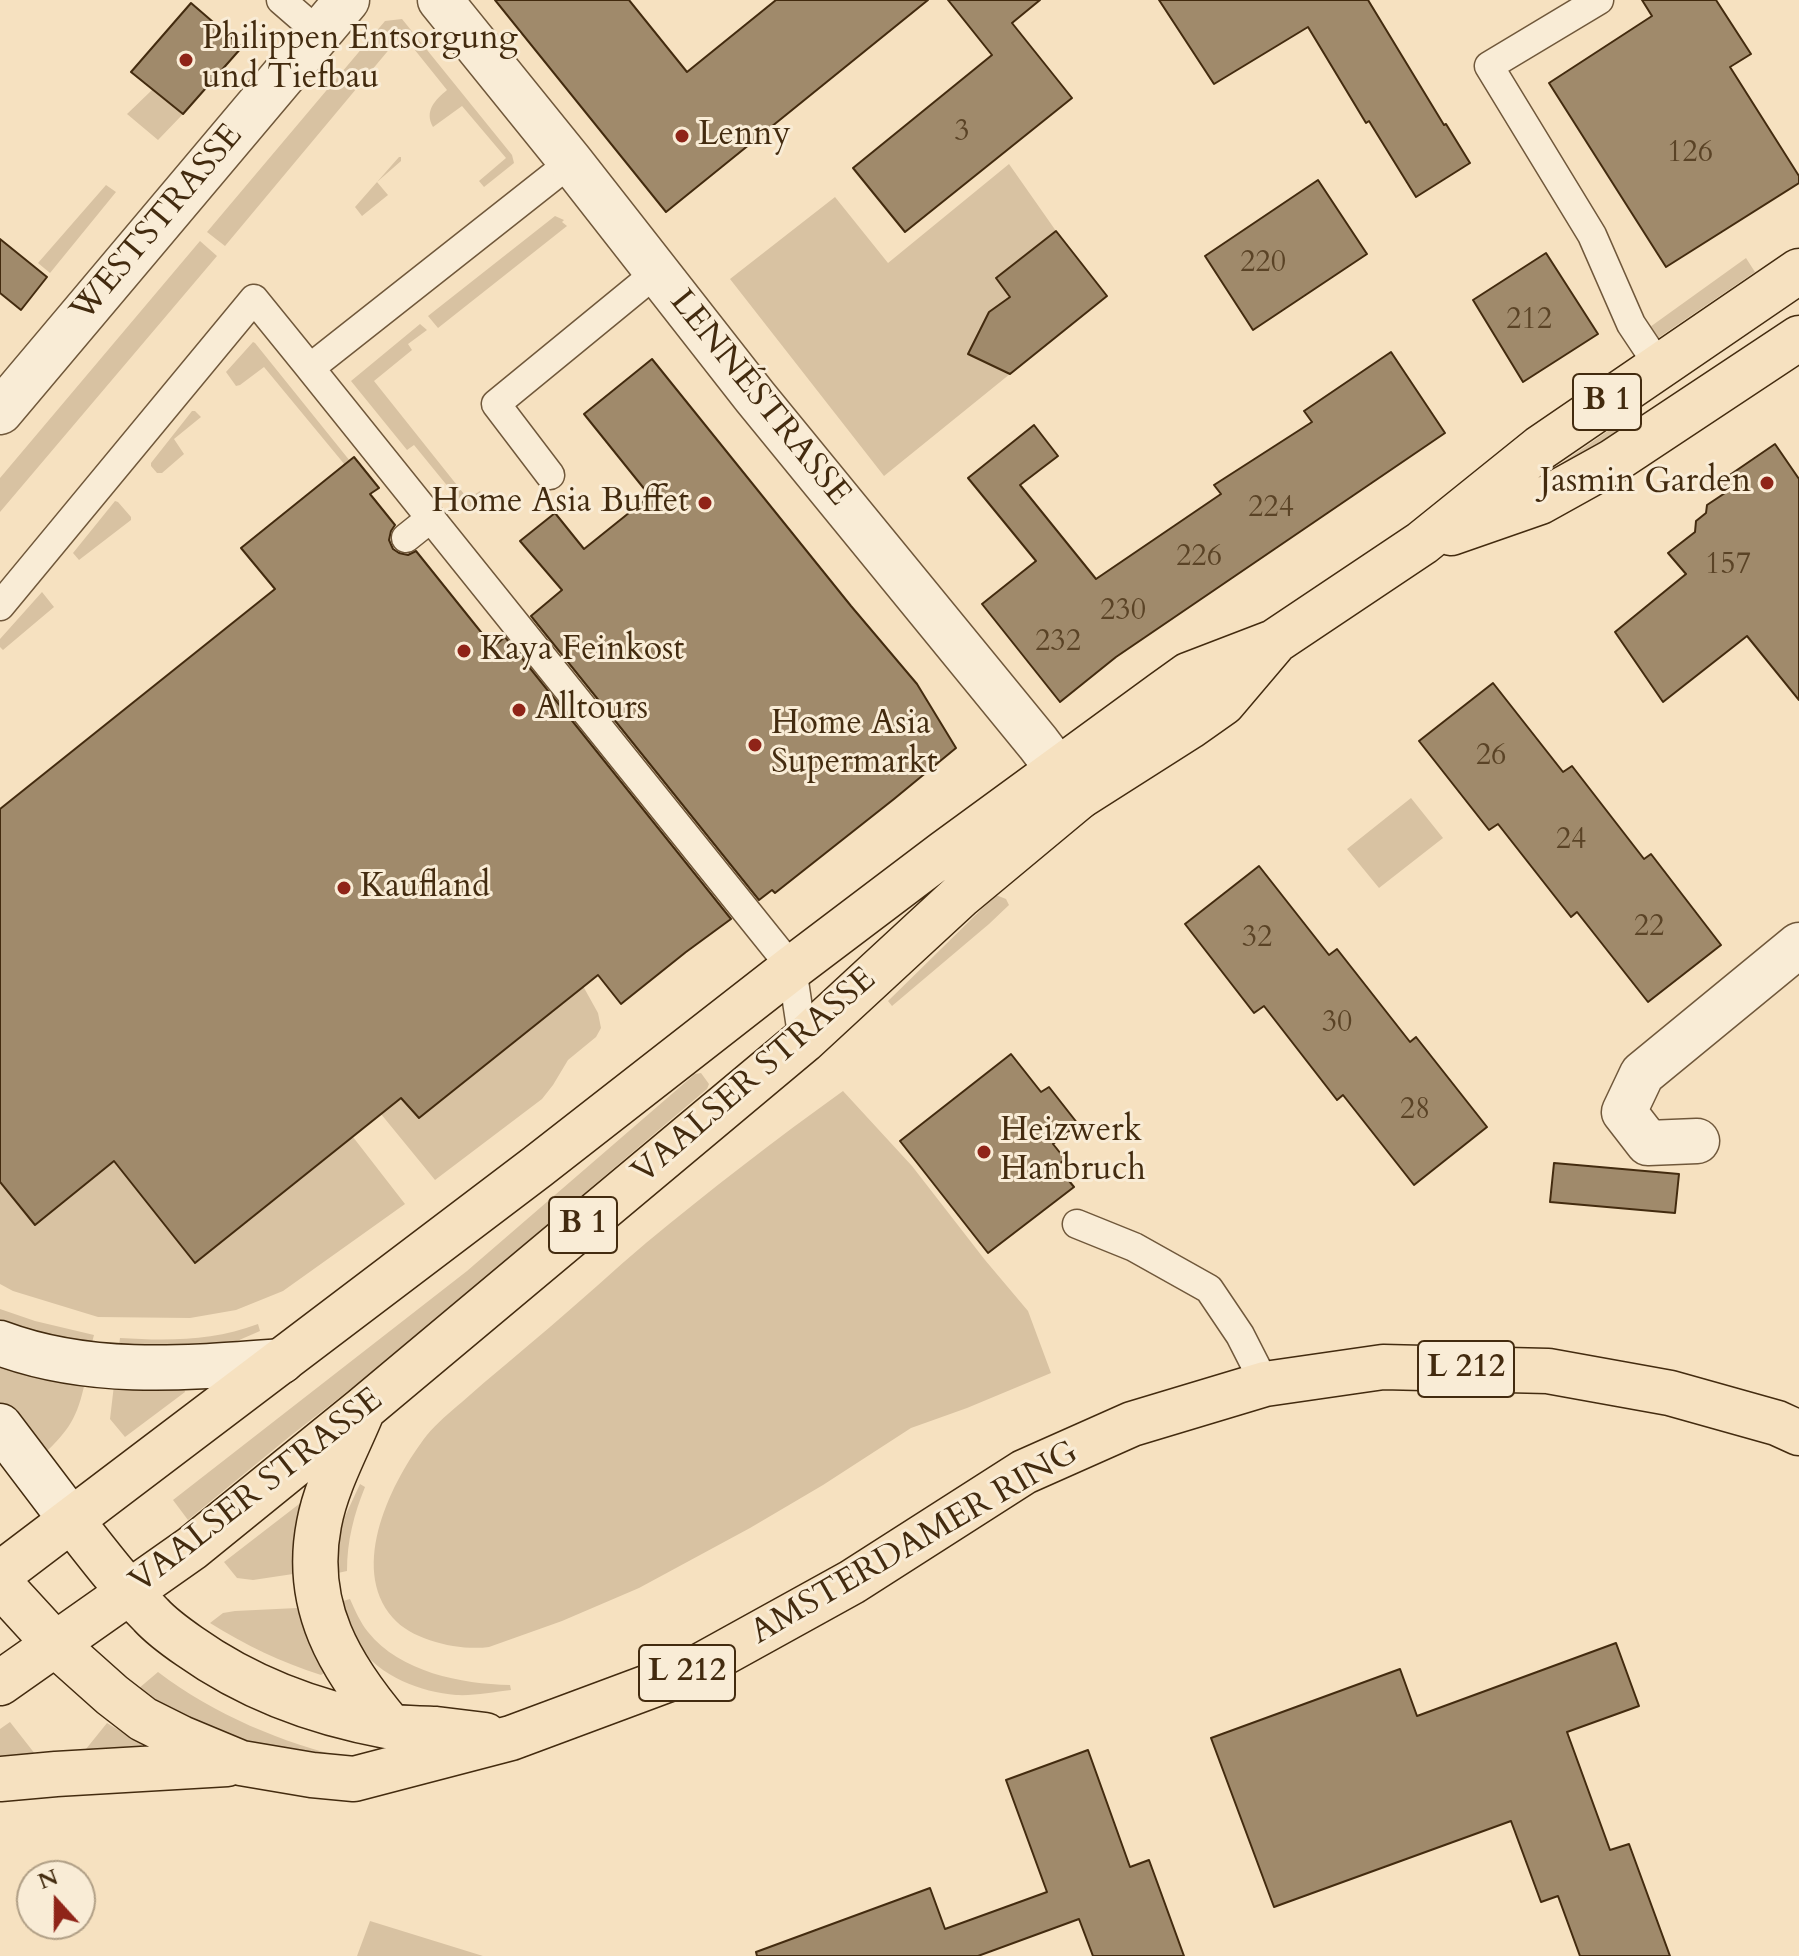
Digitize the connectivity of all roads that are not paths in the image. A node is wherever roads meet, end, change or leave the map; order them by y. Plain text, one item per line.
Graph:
1 (281, 0) edge
2 (347, 0) edge
3 (440, 0) edge
4 (1599, 0) edge
5 (319, 33) junction
6 (571, 162) junction
7 (1799, 271) edge
8 (657, 272) junction
9 (1799, 338) edge
10 (1659, 366) junction
11 (310, 368) junction
12 (0, 412) edge
13 (550, 475) dead end
14 (431, 518) junction
15 (406, 538) dead end
16 (1422, 543) junction
17 (0, 606) edge
18 (1068, 783) junction
19 (1799, 945) edge
20 (792, 968) junction
21 (803, 1041) junction
22 (1697, 1141) dead end
23 (1077, 1224) dead end
24 (0, 1343) edge
25 (282, 1361) junction
26 (1265, 1384) junction
27 (362, 1410) junction
28 (0, 1426) edge
29 (1799, 1433) edge
30 (72, 1521) junction
31 (0, 1574) edge
32 (131, 1592) junction
33 (28, 1615) edge
34 (0, 1683) edge
35 (391, 1727) junction
36 (511, 1738) junction
37 (241, 1763) junction
38 (0, 1779) edge

1 - 5 lane
2 - 5 street, WESTSTRASSE
3 - 6 street, LENNÉSTRASSE
4 - 10 lane
5 - 12 street, WESTSTRASSE
6 - 8 street, LENNÉSTRASSE
6 - 11 lane
7 - 10 main road, VAALSER STRASSE / B 1
8 - 13 lane
8 - 18 street, LENNÉSTRASSE
9 - 16 main road, VAALSER STRASSE / B 1
10 - 16 main road, VAALSER STRASSE / B 1
11 - 14 lane
11 - 17 lane
14 - 15 lane
14 - 20 lane
16 - 18 main road, VAALSER STRASSE / B 1
18 - 20 main road, VAALSER STRASSE / B 1
18 - 21 main road, VAALSER STRASSE / B 1
19 - 22 street
20 - 21 lane
20 - 25 main road, VAALSER STRASSE / B 1
21 - 27 main road, VAALSER STRASSE / B 1
23 - 26 lane
24 - 25 street
25 - 30 main road, VAALSER STRASSE / B 1
26 - 29 main road, AMSTERDAMER RING / L 212
26 - 36 main road, AMSTERDAMER RING / L 212
27 - 32 main road, VAALSER STRASSE / B 1
27 - 35 main road
28 - 30 street
30 - 31 main road, VAALSER STRASSE / B 1
30 - 32 main road, AMSTERDAMER RING / L 212
32 - 33 main road, VAALSER STRASSE / B 1
32 - 35 main road, AMSTERDAMER RING / L 212
33 - 34 main road, VAALSER STRASSE / B 1
33 - 37 main road, AMSTERDAMER RING / L 212
35 - 36 main road, AMSTERDAMER RING / L 212
36 - 37 main road, AMSTERDAMER RING / L 212
37 - 38 main road

